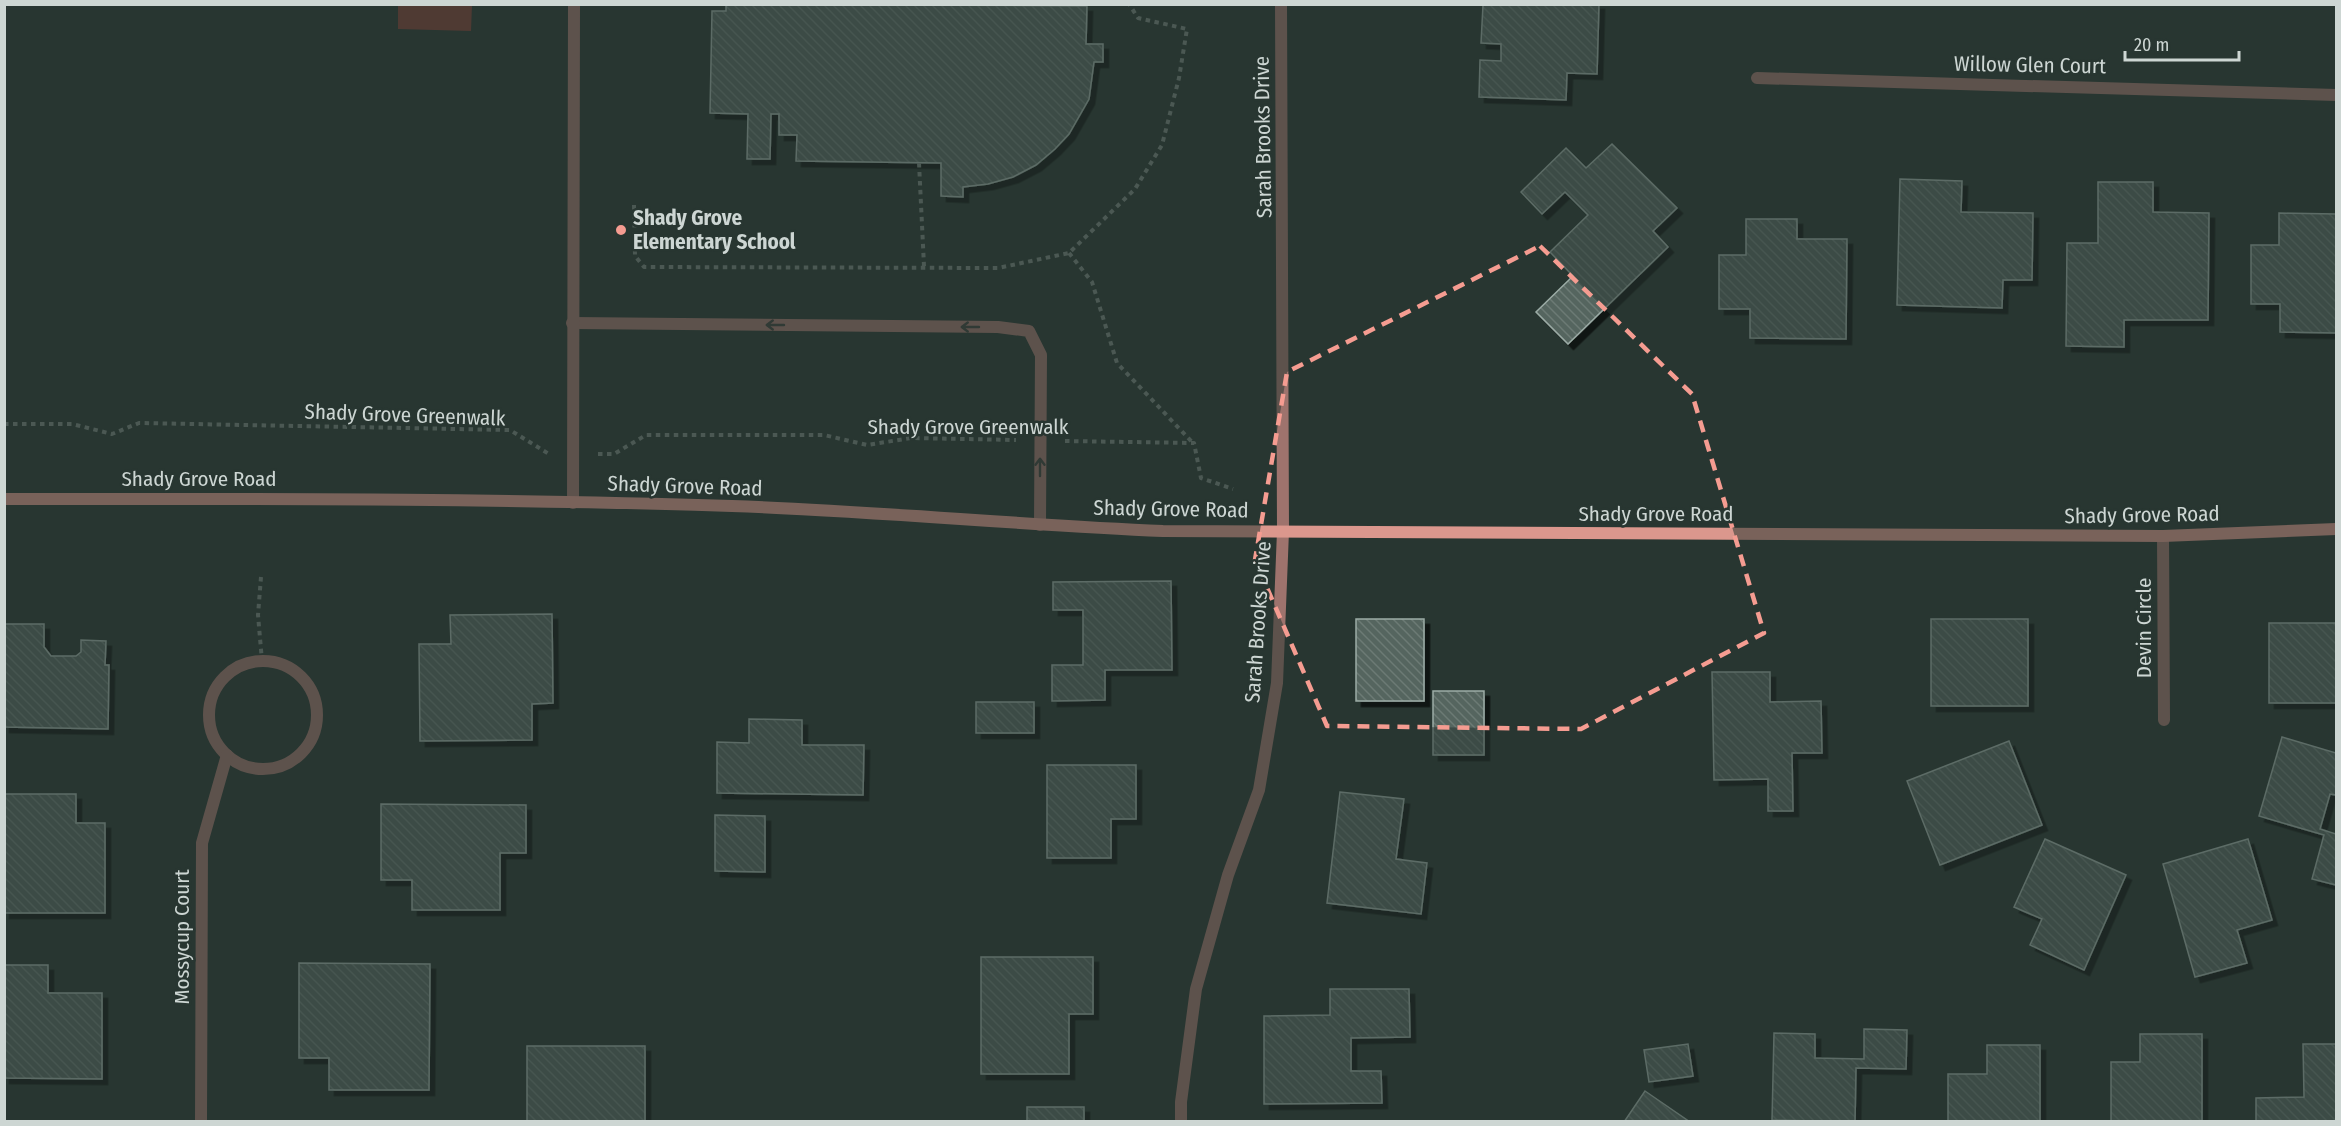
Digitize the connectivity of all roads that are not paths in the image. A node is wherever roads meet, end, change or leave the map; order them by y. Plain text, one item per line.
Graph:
1 (574, 4) edge
2 (1281, 4) edge
3 (1757, 78) dead end
4 (2337, 95) edge
5 (572, 323) junction
6 (4, 499) edge
7 (573, 502) junction
8 (1040, 525) junction
9 (2337, 530) edge
10 (1283, 531) junction
11 (2163, 536) junction
12 (2164, 720) dead end
13 (227, 755) junction
14 (201, 1122) edge
15 (1181, 1122) edge

1 - 5 street
2 - 10 street, Sarah Brooks Drive
3 - 4 street, Willow Glen Court
5 - 7 street
8 -> 5 street
6 - 7 main road, Shady Grove Road
7 - 8 main road, Shady Grove Road
8 - 10 main road, Shady Grove Road
9 - 11 main road, Shady Grove Road
10 - 11 main road, Shady Grove Road
10 - 15 street, Sarah Brooks Drive
11 - 12 street, Devin Circle
13 - 13 street
13 - 14 street, Mossycup Court

